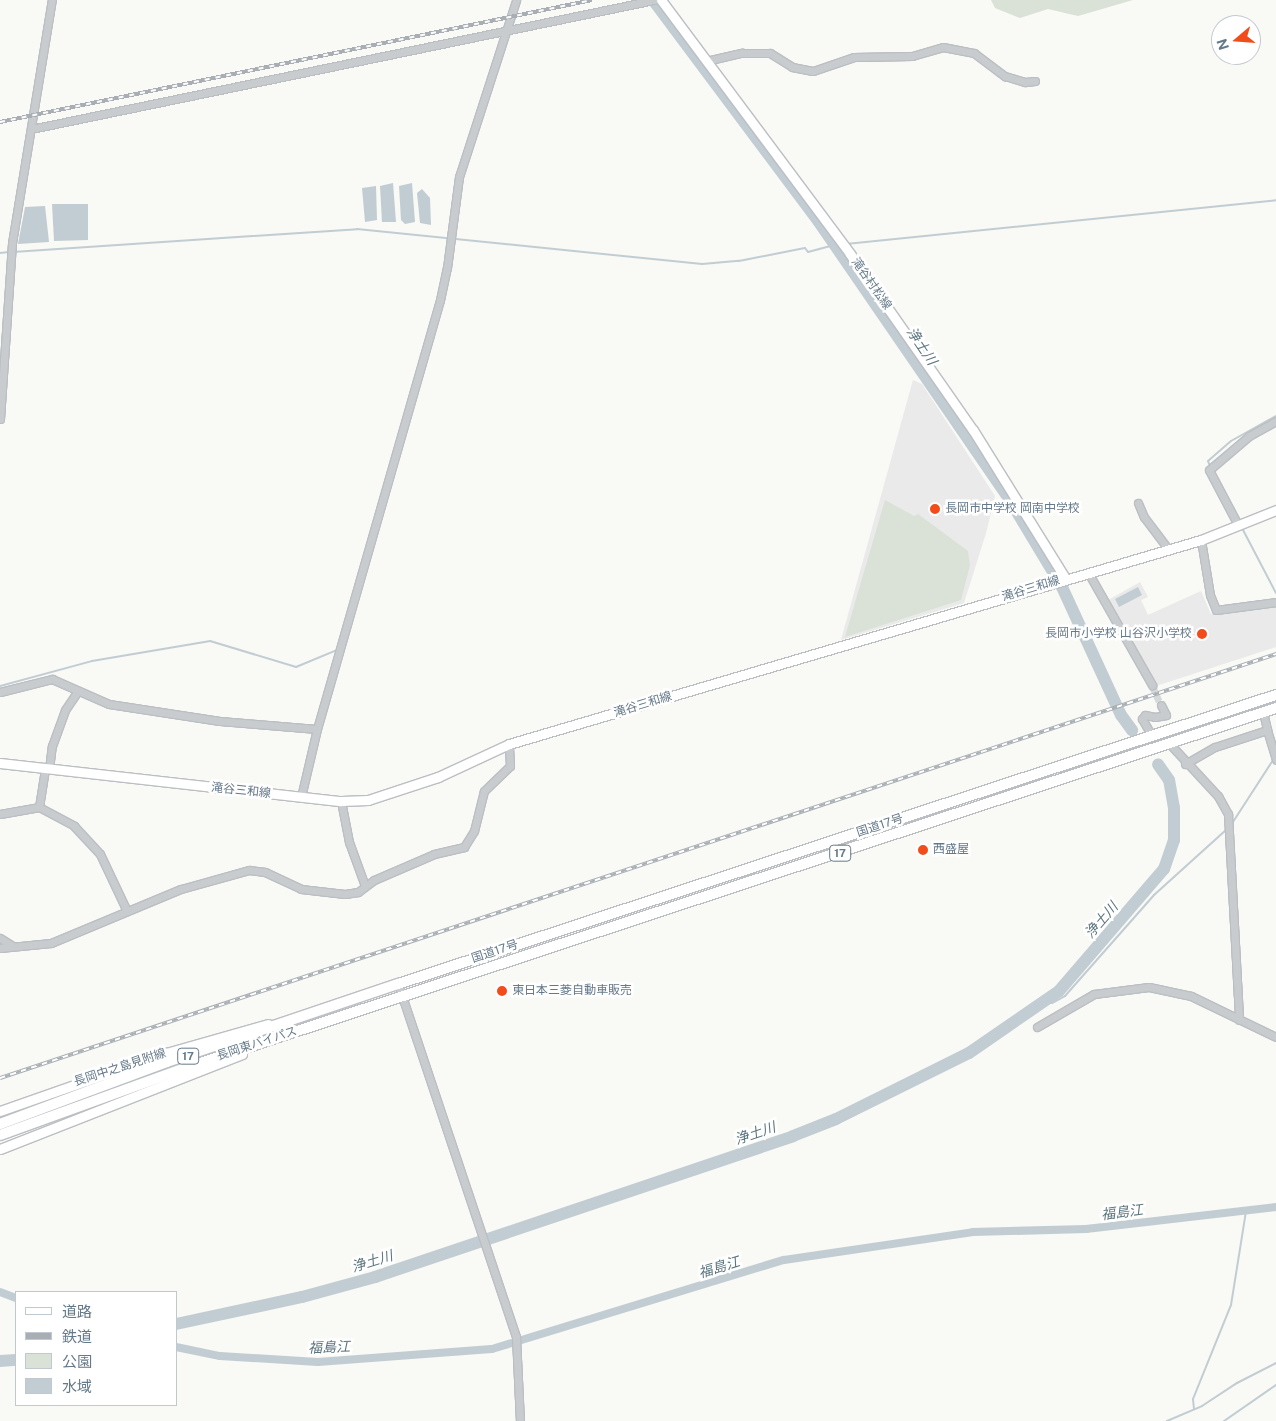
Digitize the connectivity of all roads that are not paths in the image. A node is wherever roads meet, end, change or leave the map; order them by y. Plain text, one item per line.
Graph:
1 (52, 0) edge
2 (516, 0) edge
3 (654, 0) edge
4 (661, 0) edge
5 (506, 31) junction
6 (706, 61) junction
7 (1035, 81) dead end
8 (31, 129) junction
9 (0, 419) edge
10 (1276, 421) edge
11 (1138, 503) dead end
12 (1276, 510) edge
13 (1238, 525) junction
14 (1201, 540) junction
15 (1168, 549) junction
16 (1089, 574) junction
17 (1065, 578) junction
18 (1276, 602) edge
19 (1152, 685) tunnel mouth
20 (78, 691) junction
21 (0, 692) edge
22 (1276, 695) edge
23 (1161, 705) dead end
24 (1276, 708) edge
25 (1263, 712) junction
26 (317, 729) junction
27 (1267, 730) junction
28 (1152, 736) junction
29 (1168, 742) junction
30 (509, 744) junction
31 (1276, 760) edge
32 (0, 763) edge
33 (1185, 764) junction
34 (47, 769) junction
35 (301, 797) junction
36 (341, 801) junction
37 (39, 807) junction
38 (0, 814) edge
39 (365, 886) junction
40 (127, 911) junction
41 (0, 938) edge
42 (13, 946) junction
43 (0, 948) edge
44 (398, 984) junction
45 (402, 996) junction
46 (301, 1017) junction
47 (1239, 1020) junction
48 (1037, 1027) dead end
49 (290, 1034) junction
50 (1276, 1037) edge
51 (77, 1100) junction
52 (0, 1111) edge
53 (0, 1124) edge
54 (0, 1135) edge
55 (0, 1149) edge
56 (520, 1421) edge

1 - 8 street
2 - 5 street
3 - 5 street
4 - 6 main road, 滝谷村松線
5 - 8 street
5 - 26 street
6 - 7 street
6 - 17 main road, 滝谷村松線
8 - 9 street
10 - 13 street
11 - 15 street
12 - 13 main road, 滝谷三和線
13 - 14 main road, 滝谷三和線
14 - 15 main road, 滝谷三和線
14 - 18 street
15 - 16 main road, 滝谷三和線
16 - 17 main road, 滝谷三和線
16 - 19 street
17 - 30 main road, 滝谷三和線
20 - 21 street
20 - 26 street
20 - 34 street
22 - 28 highway, 国道17号 / 17
23 - 28 street
24 - 25 highway, 国道17号 / 17
25 - 27 street
25 - 29 highway, 国道17号 / 17
26 - 35 street
27 - 31 street
27 - 33 street
28 - 44 highway, 国道17号 / 17
29 - 33 street
29 - 45 highway, 国道17号 / 17
30 - 36 main road, 滝谷三和線
30 - 39 street
32 - 34 main road, 滝谷三和線
33 - 47 street
34 - 35 main road, 滝谷三和線
34 - 37 street
35 - 36 main road, 滝谷三和線
36 - 39 street
37 - 38 street
37 - 40 street
39 - 40 street
40 - 42 street
41 - 42 street
42 - 43 street
44 - 45 street
44 - 46 highway, 長岡東バイパス / 17
45 - 49 highway, 長岡東バイパス / 17
45 - 56 street
46 - 51 highway, 長岡東バイパス / 17
46 - 52 main road, 長岡中之島見附線
47 - 48 street
47 - 50 street
49 - 51 highway, 長岡東バイパス / 17
49 - 55 main road
51 - 53 highway, 長岡東バイパス / 17
51 - 54 highway, 長岡東バイパス / 17

